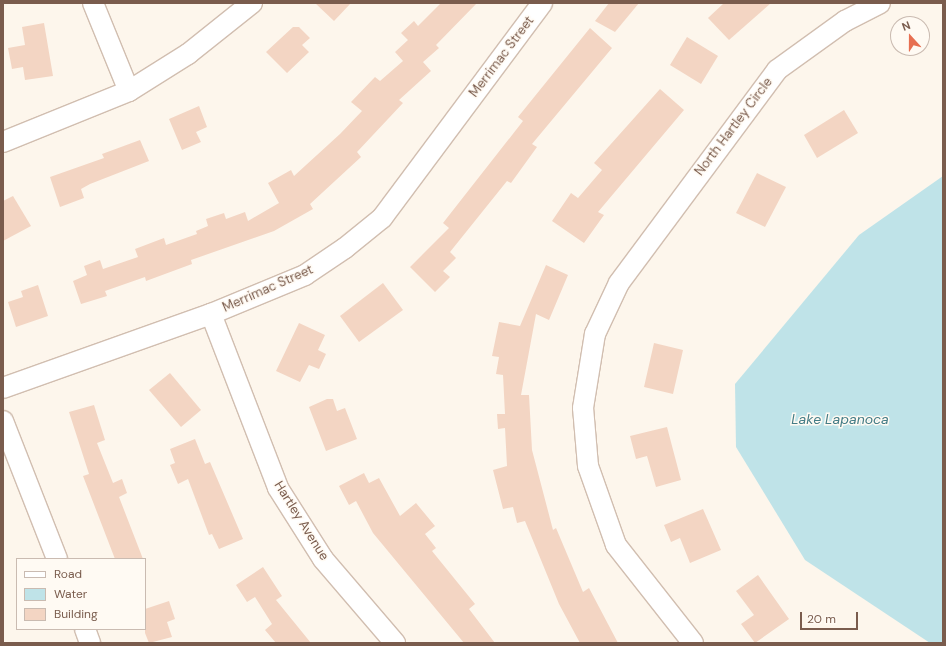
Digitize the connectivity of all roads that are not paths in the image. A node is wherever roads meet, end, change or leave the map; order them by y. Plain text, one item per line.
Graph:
1 (93, 3) edge
2 (252, 3) edge
3 (542, 3) edge
4 (880, 3) edge
5 (129, 91) junction
6 (3, 142) edge
7 (211, 314) junction
8 (3, 388) edge
9 (3, 420) edge
10 (57, 558) edge
11 (84, 630) edge
12 (90, 643) edge
13 (395, 643) edge
14 (693, 643) edge

1 - 5 street
2 - 5 street
3 - 7 street, Merrimac Street
4 - 14 street, North Hartley Circle
5 - 6 street
7 - 8 street, Merrimac Street
7 - 13 street, Hartley Avenue
9 - 10 street
11 - 12 street

